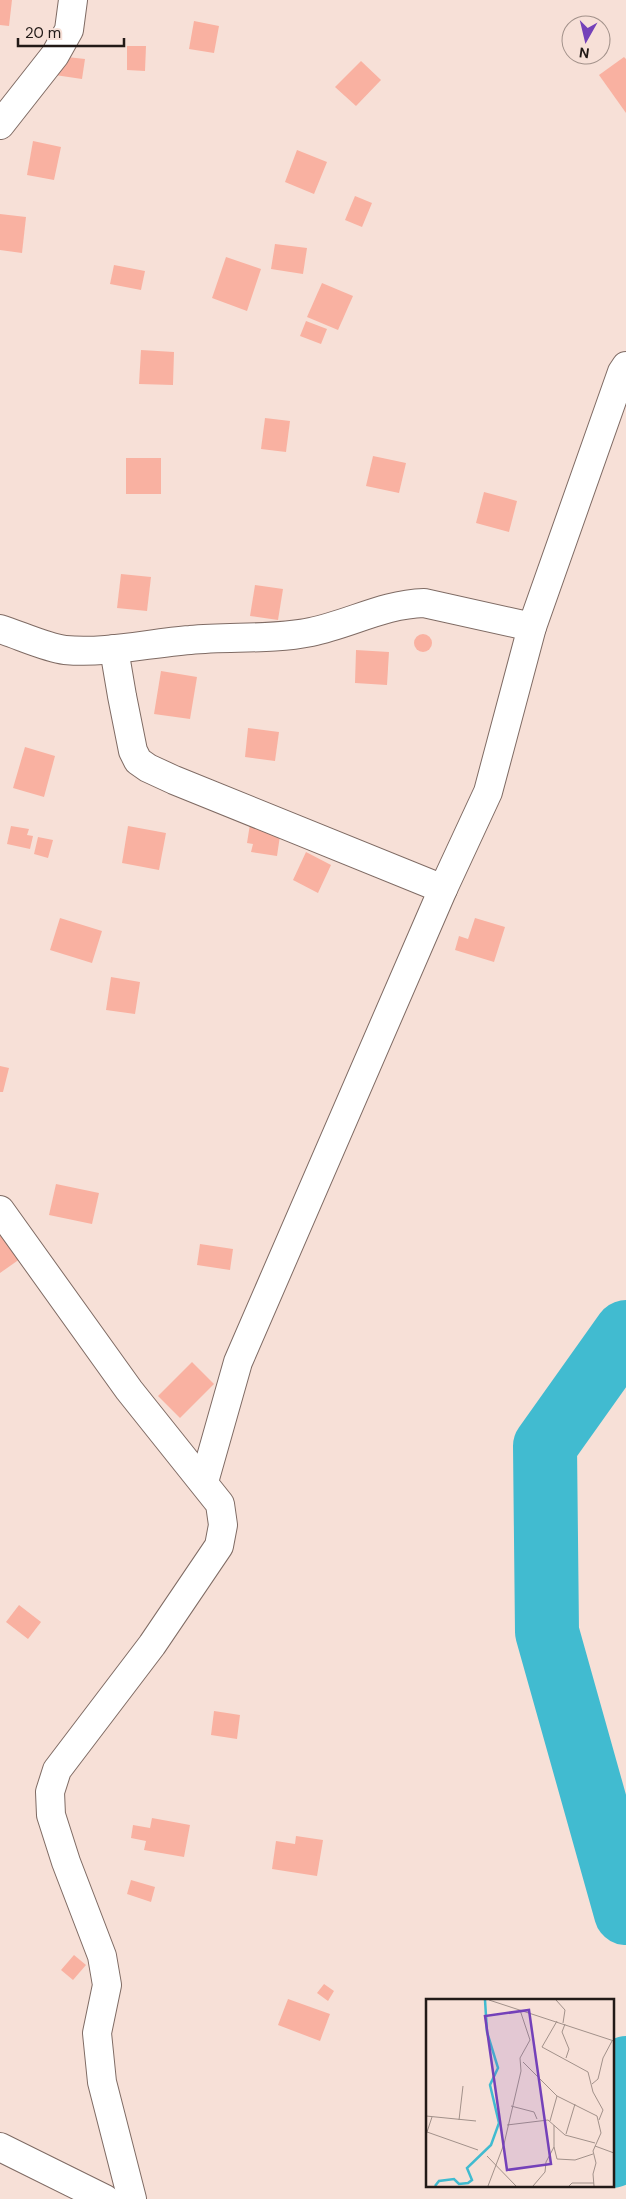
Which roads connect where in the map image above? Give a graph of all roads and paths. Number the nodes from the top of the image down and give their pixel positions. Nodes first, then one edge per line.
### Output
1 (73, 0) edge
2 (0, 126) edge
3 (626, 366) edge
4 (532, 627) junction
5 (0, 629) edge
6 (114, 649) junction
7 (443, 889) junction
8 (0, 1210) edge
9 (204, 1482) junction
10 (0, 2147) edge
11 (105, 2199) edge
12 (132, 2199) edge

1 - 2 street
3 - 4 street
4 - 6 street
4 - 7 street
5 - 6 street
6 - 7 street
7 - 9 street
8 - 9 street
9 - 12 street
10 - 11 street

